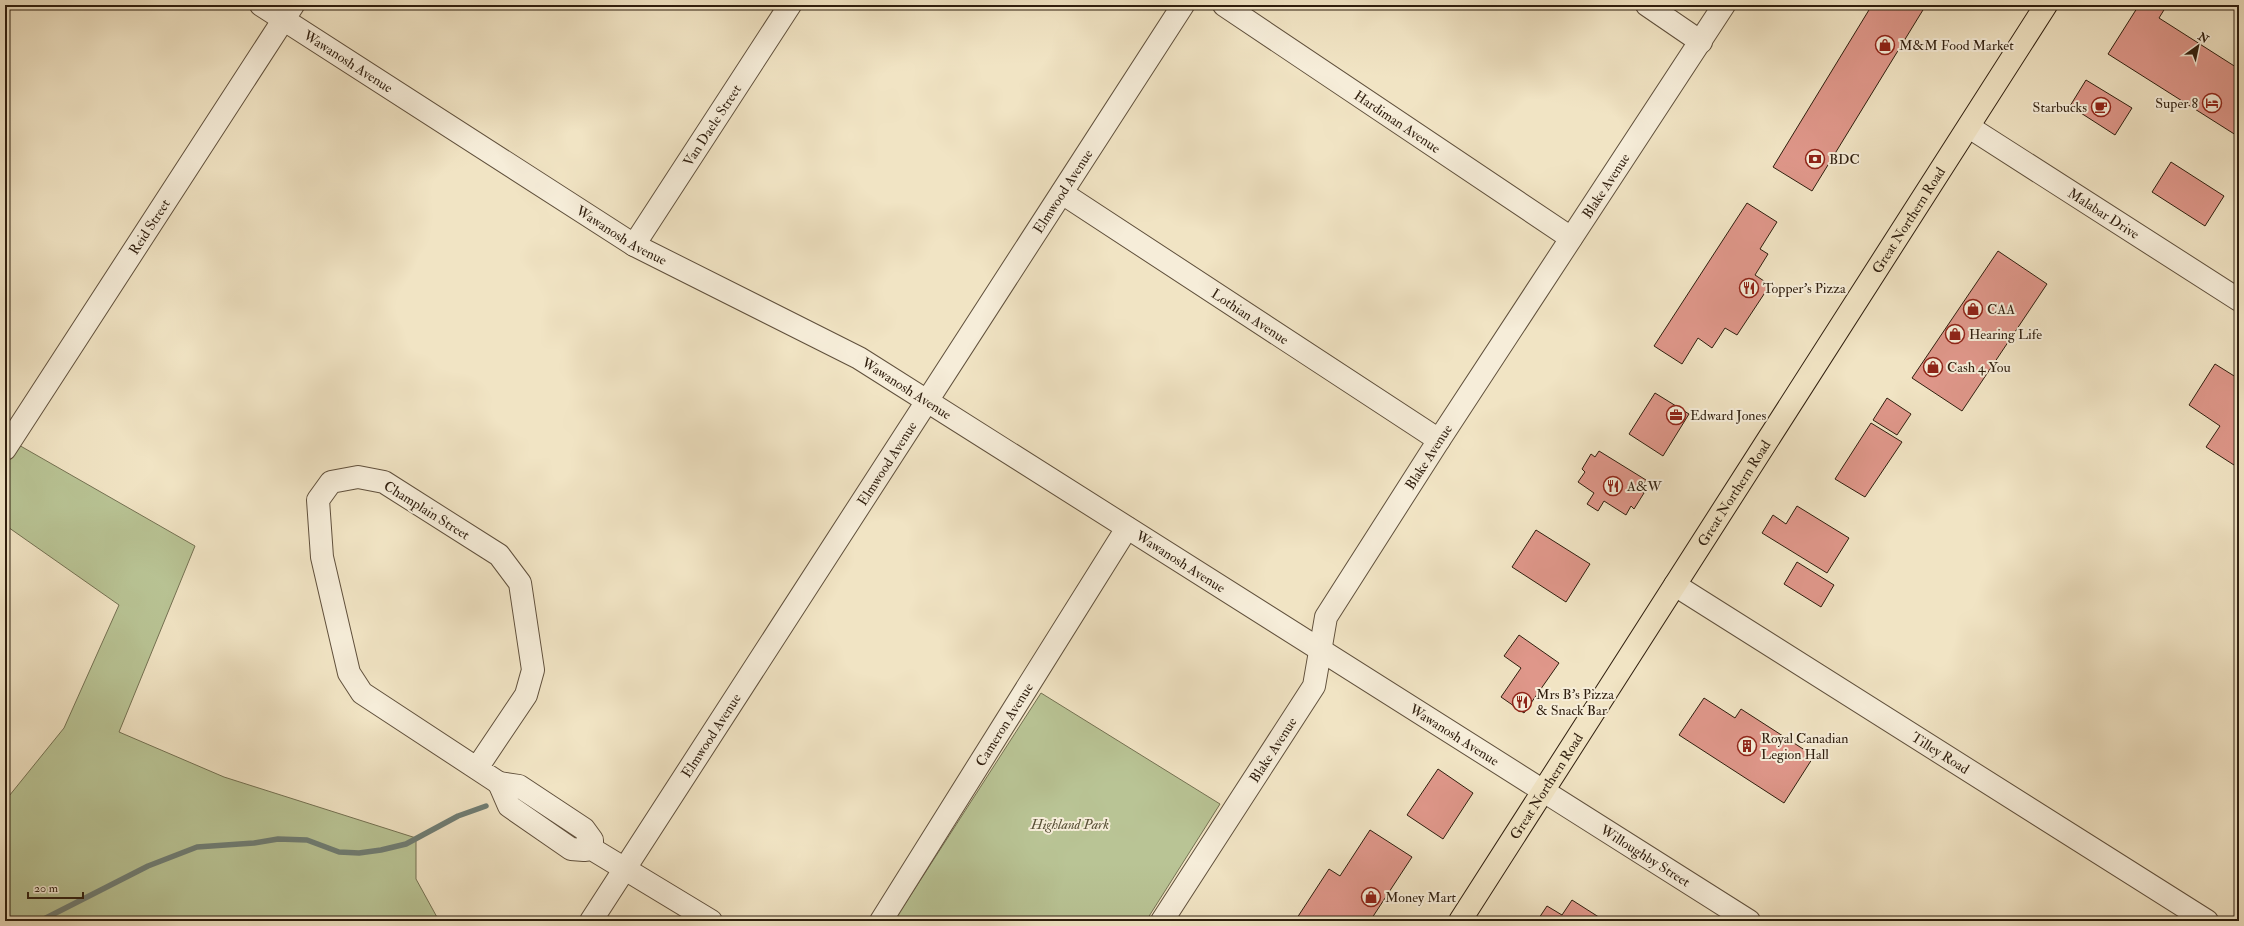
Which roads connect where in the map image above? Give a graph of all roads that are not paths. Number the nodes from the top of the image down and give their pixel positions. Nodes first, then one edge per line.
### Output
1 (261, 5) edge
2 (790, 5) edge
3 (1183, 5) edge
4 (1224, 5) edge
5 (1647, 5) edge
6 (1724, 5) edge
7 (2046, 5) edge
8 (288, 12) edge
9 (1701, 42) junction
10 (1969, 126) junction
11 (1062, 193) junction
12 (1571, 238) junction
13 (634, 245) junction
14 (2239, 300) edge
15 (927, 402) junction
16 (1439, 440) junction
17 (5, 449) edge
18 (1127, 528) junction
19 (1675, 585) junction
20 (1320, 649) junction
21 (477, 768) junction
22 (1543, 789) junction
23 (625, 868) junction
24 (591, 921) edge
25 (711, 921) edge
26 (881, 921) edge
27 (1162, 921) edge
28 (1460, 921) edge
29 (1749, 921) edge
30 (2206, 921) edge

1 - 8 street, Wawanosh Avenue
2 - 13 street, Van Daele Street
3 - 11 street, Elmwood Avenue
4 - 12 street, Hardiman Avenue
5 - 9 street
6 - 9 street, Blake Avenue
7 - 10 main road, Great Northern Road
8 - 13 street, Wawanosh Avenue
8 - 17 street, Reid Street
9 - 12 street, Blake Avenue
10 - 14 street, Malabar Drive
10 - 19 main road, Great Northern Road
11 - 15 street, Elmwood Avenue
11 - 16 street, Lothian Avenue
12 - 16 street, Blake Avenue
13 - 15 street, Wawanosh Avenue
15 - 18 street, Wawanosh Avenue
15 - 23 street, Elmwood Avenue
16 - 20 street, Blake Avenue
18 - 20 street, Wawanosh Avenue
18 - 26 street, Cameron Avenue
19 - 22 main road, Great Northern Road
19 - 30 street, Tilley Road
20 - 22 street, Wawanosh Avenue
20 - 27 street, Blake Avenue
21 - 21 street, Champlain Street
21 - 23 street, Champlain Street
22 - 28 main road, Great Northern Road
22 - 29 street, Willoughby Street
23 - 24 street, Elmwood Avenue
23 - 25 street, Champlain Street

